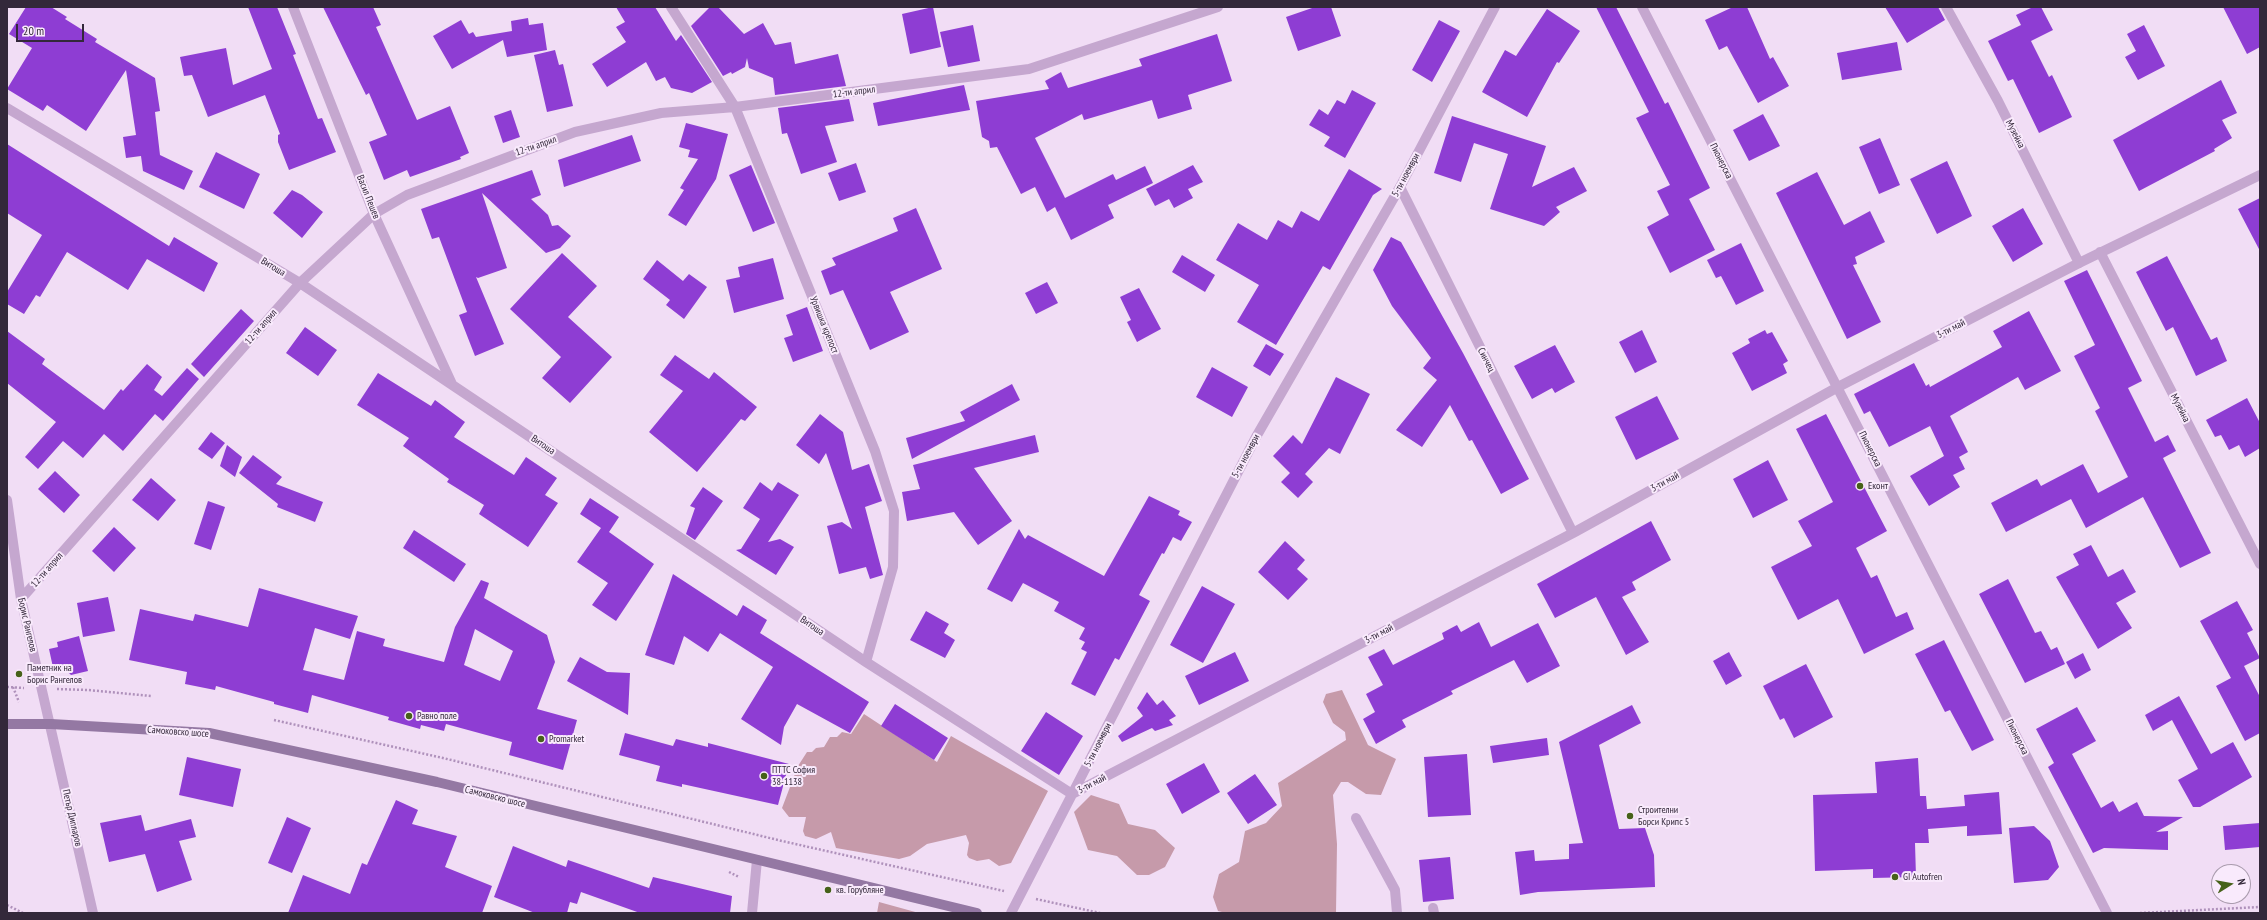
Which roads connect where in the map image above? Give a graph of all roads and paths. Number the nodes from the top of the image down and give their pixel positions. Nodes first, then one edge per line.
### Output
1 (293, 7) edge
2 (671, 7) edge
3 (1218, 7) edge
4 (1495, 7) edge
5 (1642, 7) edge
6 (1946, 7) edge
7 (7, 108) edge
8 (735, 108) junction
9 (2260, 175) edge
10 (1400, 187) junction
11 (374, 214) junction
12 (2100, 252) junction
13 (2079, 263) junction
14 (300, 283) junction
15 (452, 384) junction
16 (1838, 387) junction
17 (7, 500) edge
18 (1573, 533) junction
19 (2260, 564) edge
20 (21, 599) junction
21 (866, 662) junction
22 (13, 687) dead end
23 (42, 689) junction
24 (151, 696) dead end
25 (19, 702) dead end
26 (274, 720) dead end
27 (7, 724) edge
28 (51, 724) junction
29 (1072, 794) junction
30 (1356, 818) dead end
31 (757, 860) junction
32 (729, 872) dead end
33 (742, 879) dead end
34 (1020, 895) junction
35 (7, 905) edge
36 (2260, 907) edge
37 (23, 913) edge
38 (93, 913) edge
39 (752, 913) edge
40 (977, 913) edge
41 (1011, 913) edge
42 (1100, 913) edge
43 (1397, 913) edge
44 (2107, 913) edge
45 (2140, 913) edge

1 - 11 street, Васил Пешев
2 - 8 street, Урвишка крепост
3 - 8 street, 12-ти април
4 - 10 street, 5-ти ноември
5 - 16 street, Пионерска
6 - 13 street, Музейна
7 - 14 street, Витоша
8 - 11 street, 12-ти април
8 - 21 street, Урвишка крепост
9 - 12 street, 3-ти май
10 - 18 street, Синчец
10 - 29 street, 5-ти ноември
11 - 14 street, 12-ти април
11 - 15 street, Васил Пешев
12 - 13 street, 3-ти май
12 - 19 street, Музейна
13 - 16 street, 3-ти май
14 - 15 street, Витоша
14 - 20 street, 12-ти април
15 - 21 street, Витоша
16 - 18 street, 3-ти май
16 - 44 street, Пионерска
17 - 20 street, Борис Рангелов
18 - 29 street, 3-ти май
20 - 23 street, Борис Рангелов
21 - 29 street, Витоша
22 - 25 path
23 - 24 path
23 - 28 street, Борис Рангелов
26 - 34 path
27 - 28 main road, Самоковско шосе
28 - 31 main road, Самоковско шосе
28 - 38 street, Петър Дипларов
29 - 34 street, 5-ти ноември
30 - 43 street
31 - 39 street
31 - 40 main road, Самоковско шосе
32 - 33 path
34 - 41 street, 5-ти ноември
34 - 42 path
35 - 37 path
36 - 45 path

